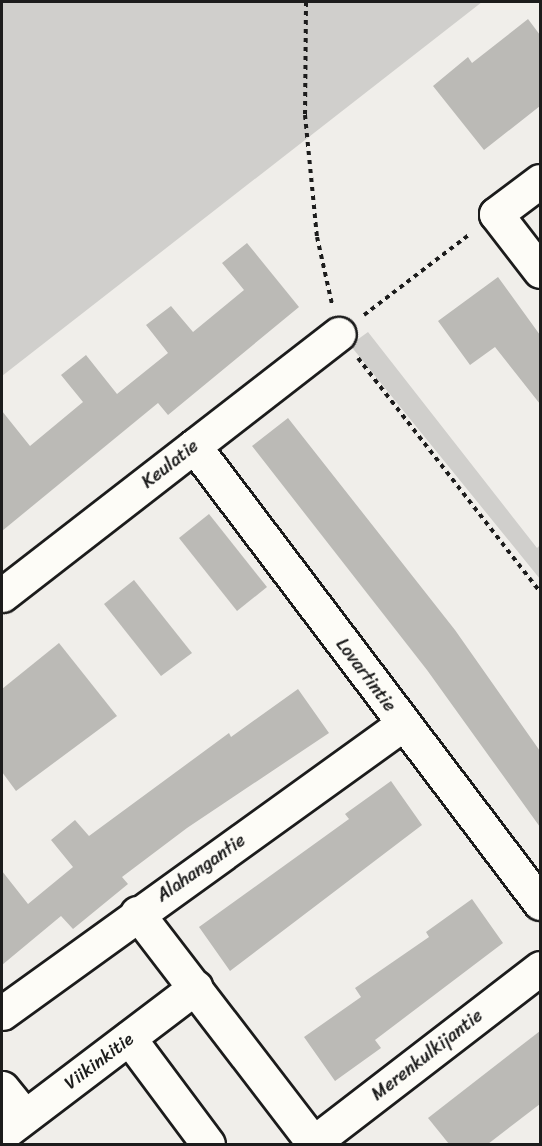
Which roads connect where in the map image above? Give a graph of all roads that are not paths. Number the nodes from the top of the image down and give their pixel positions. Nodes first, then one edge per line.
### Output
1 (540, 181) edge
2 (540, 271) edge
3 (339, 334) road end
4 (194, 446) junction
5 (2, 595) edge
6 (403, 724) junction
7 (540, 903) edge
8 (137, 913) junction
9 (540, 968) edge
10 (196, 987) junction
11 (2, 1013) edge
12 (129, 1038) junction
13 (2, 1088) edge
14 (13, 1125) edge
15 (208, 1144) edge
16 (314, 1144) edge

1 - 2 street
3 - 4 street, Keulatie
4 - 5 street, Keulatie
4 - 6 street, Lovartintie
6 - 7 street, Lovartintie
6 - 8 street, Alahangantie
8 - 10 street
8 - 11 street, Alahangantie
9 - 16 street, Merenkulkijantie
10 - 12 street, Viikinkitie
10 - 16 street
12 - 14 street, Viikinkitie
12 - 15 street
13 - 14 street

